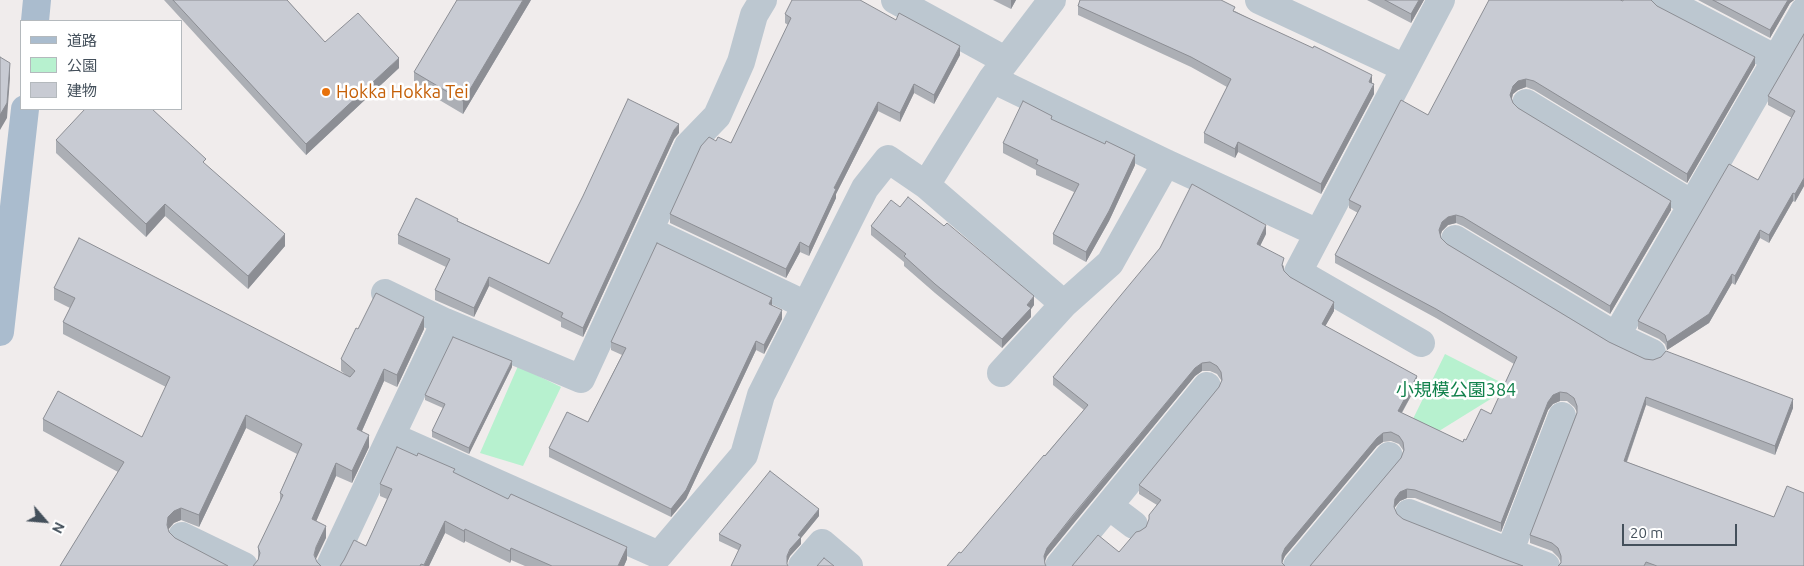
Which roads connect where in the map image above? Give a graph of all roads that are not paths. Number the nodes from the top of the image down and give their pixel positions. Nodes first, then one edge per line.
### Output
1 (37, 0) edge
2 (763, 0) edge
3 (895, 0) edge
4 (1052, 0) edge
5 (1259, 0) edge
6 (1440, 0) edge
7 (1664, 0) edge
8 (1804, 11) edge
9 (35, 20) edge
10 (1776, 59) junction
11 (1405, 68) junction
12 (998, 70) junction
13 (1526, 103) dead end
14 (25, 110) edge
15 (1166, 163) junction
16 (926, 185) junction
17 (1692, 204) junction
18 (650, 231) junction
19 (1318, 233) junction
20 (1455, 239) dead end
21 (385, 294) dead end
22 (1064, 304) junction
23 (806, 305) junction
24 (445, 322) junction
25 (0, 332) edge
26 (1616, 336) junction
27 (1421, 343) dead end
28 (1652, 353) dead end
29 (1001, 373) dead end
30 (1207, 386) dead end
31 (1562, 416) dead end
32 (391, 436) junction
33 (1389, 456) dead end
34 (1109, 506) junction
35 (1409, 514) dead end
36 (1134, 525) dead end
37 (182, 536) dead end
38 (1509, 553) junction
39 (244, 566) edge
40 (330, 566) edge
41 (802, 566) edge
42 (849, 566) edge
43 (1059, 566) edge
44 (1297, 566) edge
45 (1546, 566) edge

1 - 9 main road
2 - 18 street
3 - 12 street
4 - 12 street
5 - 11 street
6 - 11 street
7 - 10 street
8 - 10 street
10 - 17 street
11 - 19 street
12 - 15 street
12 - 16 street
13 - 17 street
14 - 25 main road
15 - 19 street
15 - 22 street
16 - 22 street
16 - 23 street
17 - 26 street
18 - 23 street
18 - 24 street
19 - 27 street
20 - 26 street
21 - 24 street
22 - 29 street
23 - 32 street
24 - 32 street
26 - 28 street
30 - 34 street
31 - 38 street
32 - 40 street
33 - 44 street
34 - 36 street
34 - 43 street
35 - 38 street
37 - 39 street
38 - 45 street
41 - 42 street

